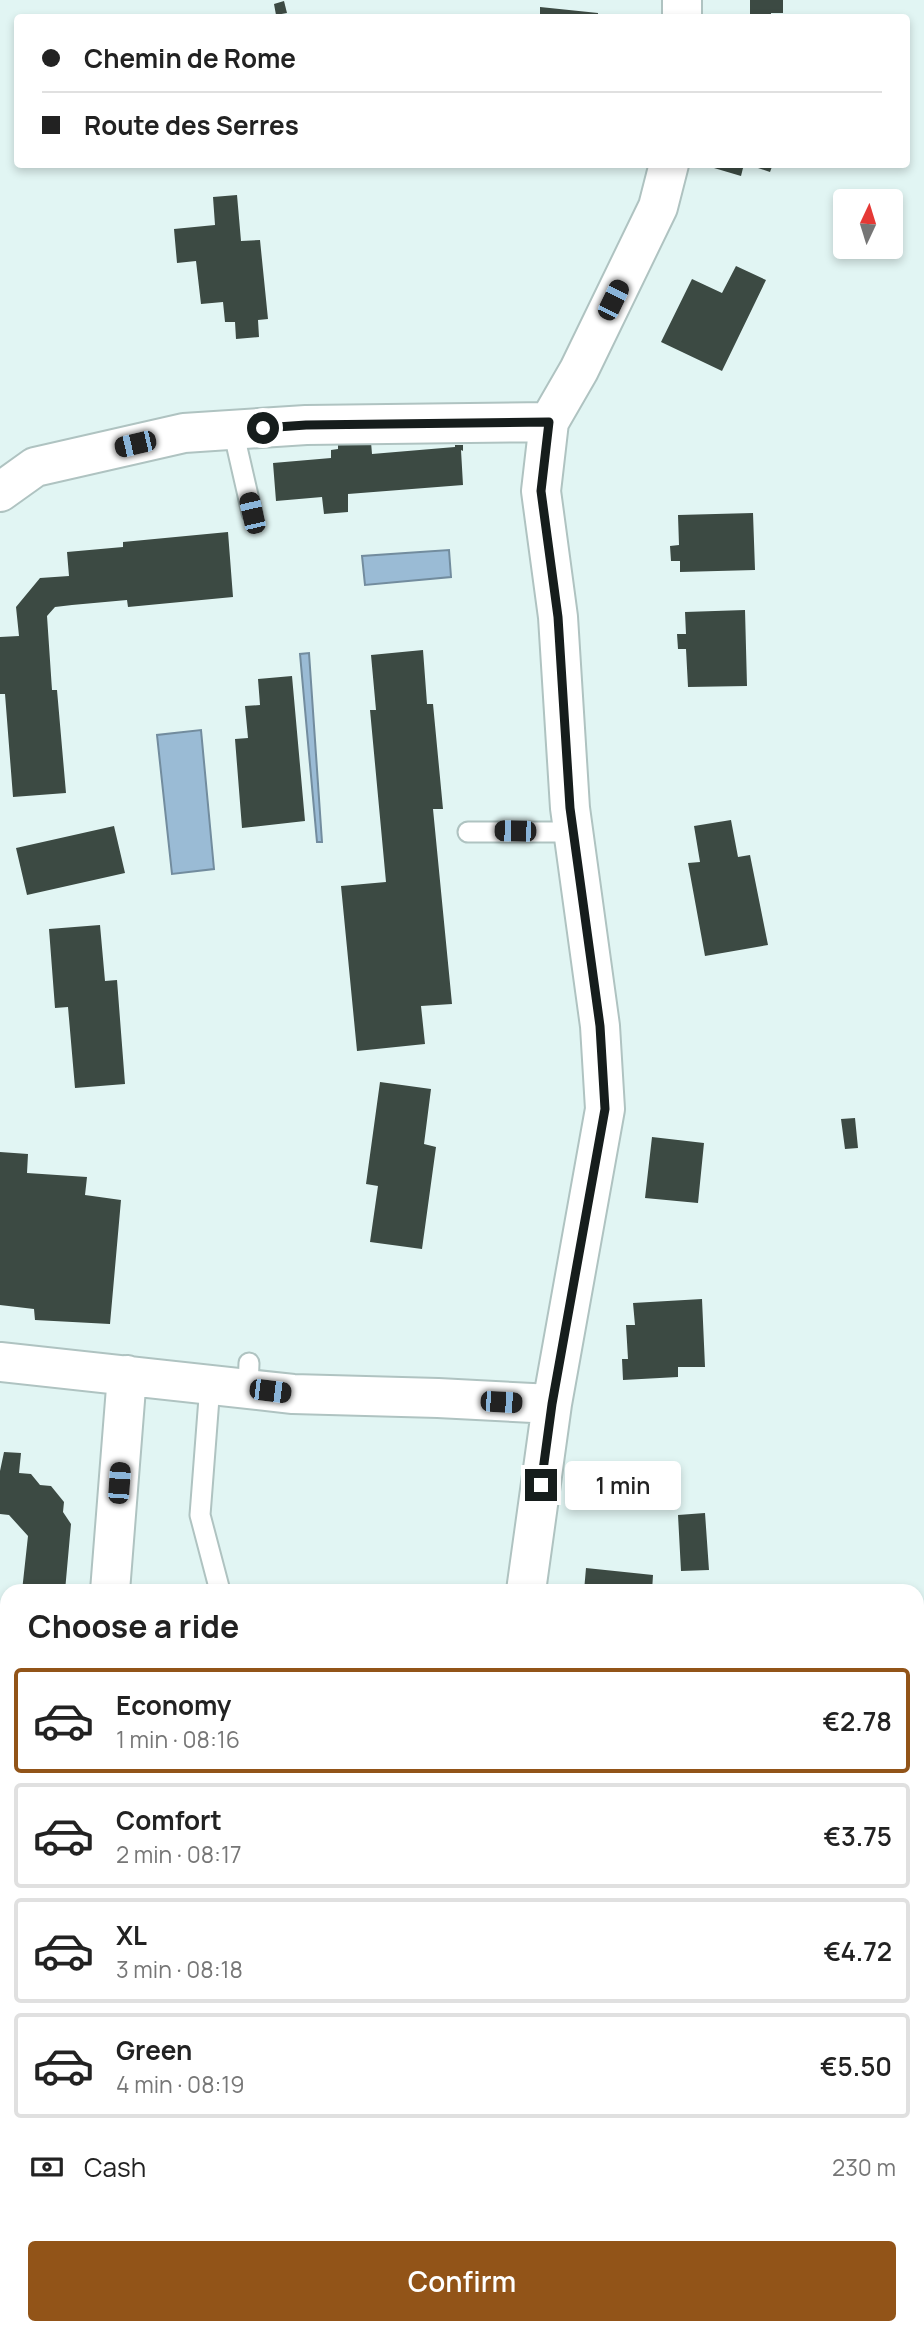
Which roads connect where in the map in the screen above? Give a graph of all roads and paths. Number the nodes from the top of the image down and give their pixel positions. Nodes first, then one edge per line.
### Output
1 (667, 168) edge
2 (549, 422) junction
3 (233, 430) junction
4 (0, 492) edge
5 (252, 513) dead end
6 (573, 831) junction
7 (468, 832) dead end
8 (0, 1362) edge
9 (127, 1375) junction
10 (210, 1385) junction
11 (552, 1404) junction
12 (111, 1584) edge
13 (218, 1584) edge
14 (527, 1584) edge

1 - 2 street
2 - 3 street
2 - 6 street
3 - 4 street
3 - 5 lane
6 - 7 lane
6 - 11 street
8 - 9 street
9 - 10 street
9 - 12 street
10 - 11 street
10 - 13 lane
11 - 14 street

